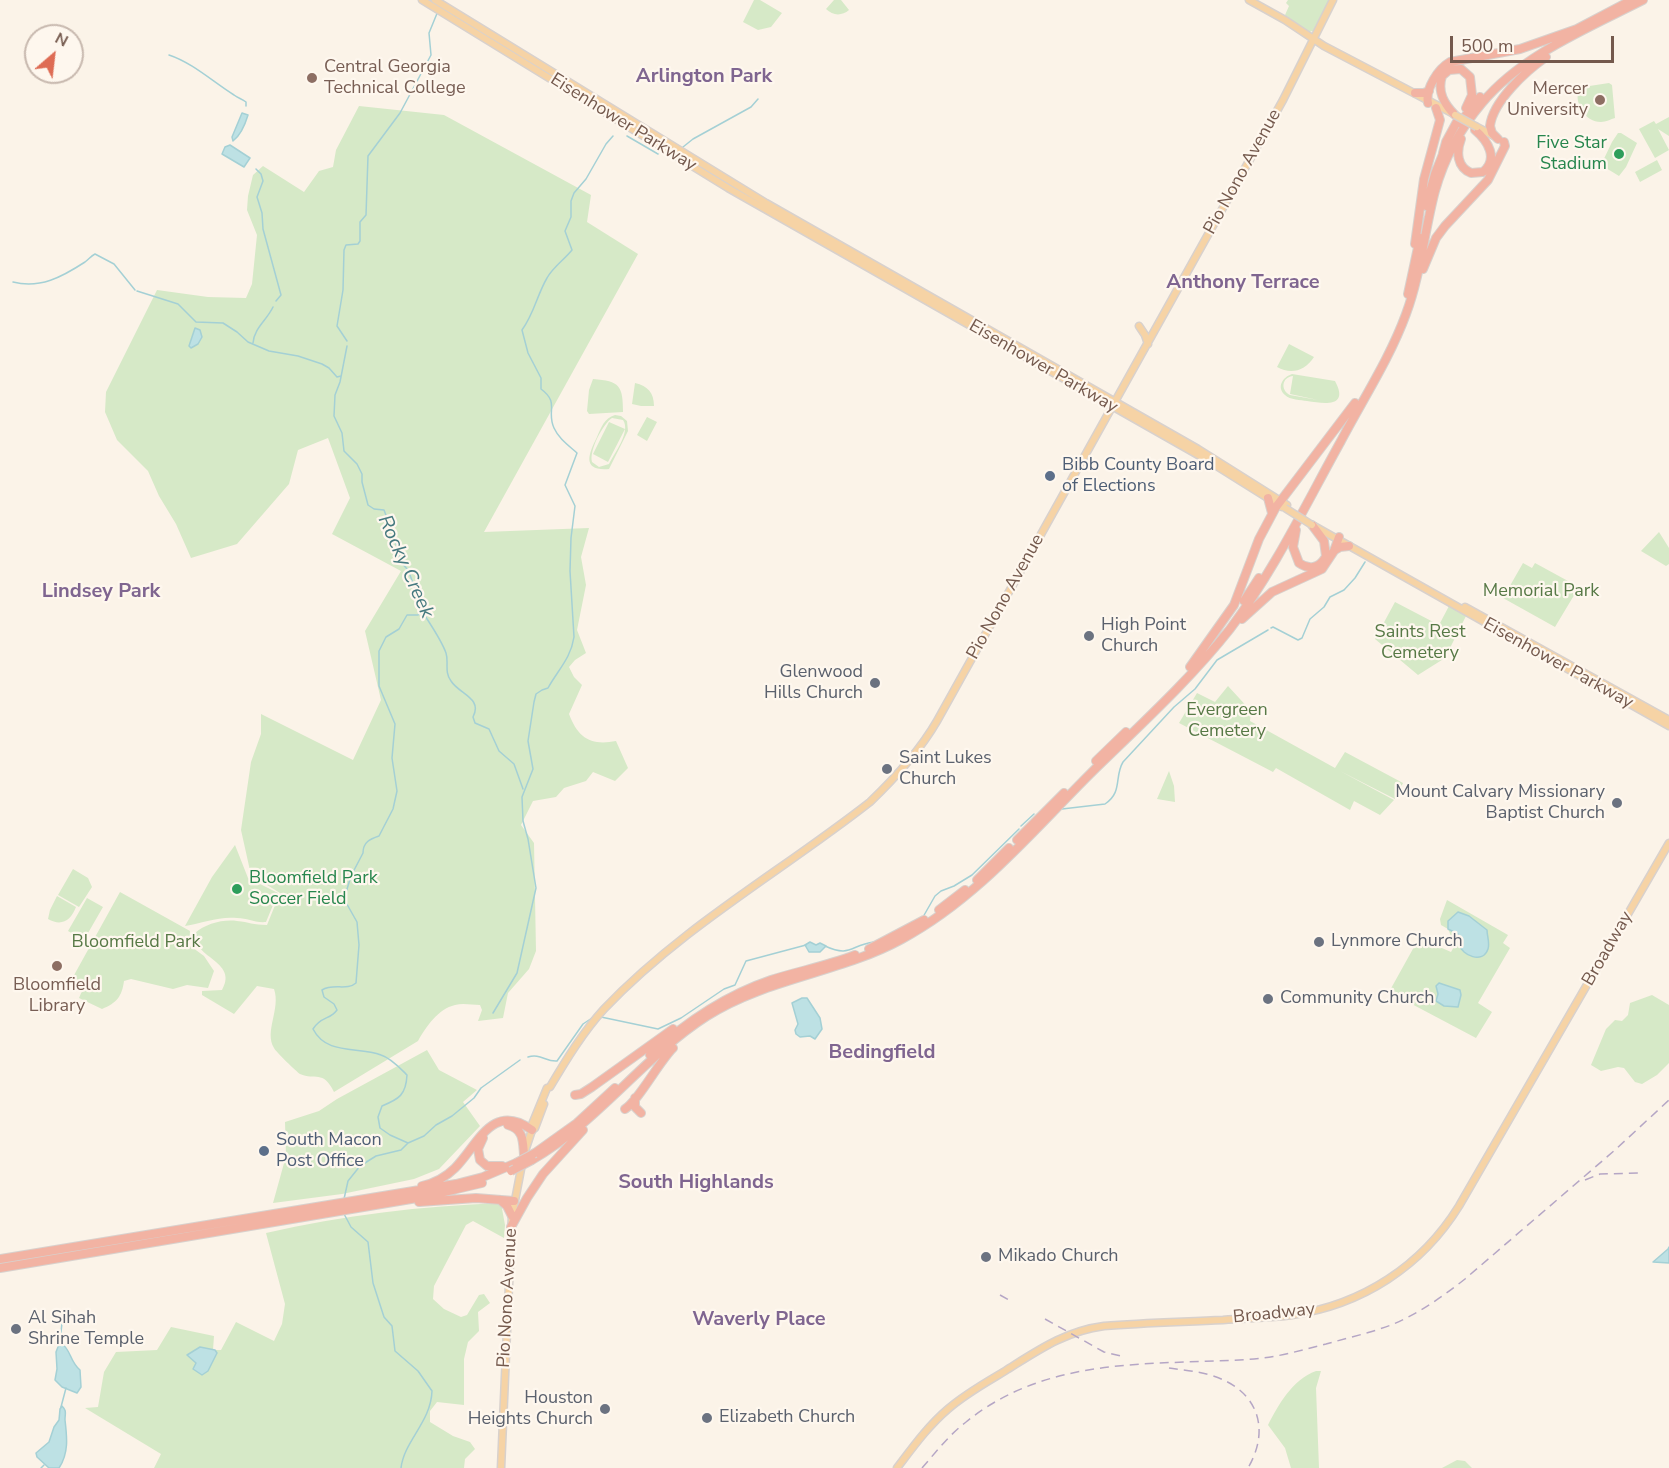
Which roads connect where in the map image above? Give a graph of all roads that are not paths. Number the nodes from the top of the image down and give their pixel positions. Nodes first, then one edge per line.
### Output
1 (435, 0) edge
2 (1249, 0) edge
3 (1333, 0) edge
4 (1632, 0) edge
5 (1643, 0) edge
6 (424, 1) edge
7 (460, 19) junction
8 (1605, 20) junction
9 (1577, 29) junction
10 (1313, 39) junction
11 (1411, 91) junction
12 (1429, 91) junction
13 (1493, 91) junction
14 (1427, 101) junction
15 (1436, 108) junction
16 (1454, 116) junction
17 (1476, 129) junction
18 (1501, 140) junction
19 (1512, 150) dead end
20 (1502, 154) junction
21 (1442, 156) junction
22 (1410, 284) junction
23 (1413, 295) junction
24 (1402, 317) junction
25 (1139, 326) dead end
26 (1396, 332) junction
27 (1148, 344) junction
28 (1355, 403) junction
29 (1114, 404) junction
30 (1319, 481) junction
31 (1286, 492) junction
32 (1270, 496) junction
33 (1283, 505) junction
34 (1272, 514) junction
35 (1312, 523) junction
36 (1338, 539) junction
37 (1349, 546) junction
38 (1330, 554) junction
39 (1218, 643) junction
40 (1190, 667) junction
41 (1669, 720) edge
42 (1669, 726) edge
43 (1036, 825) junction
44 (1022, 839) junction
45 (1669, 843) edge
46 (739, 999) junction
47 (701, 1014) junction
48 (550, 1087) junction
49 (592, 1087) junction
50 (575, 1095) dead end
51 (614, 1095) junction
52 (635, 1098) junction
53 (590, 1099) dead end
54 (625, 1108) dead end
55 (598, 1110) junction
56 (641, 1113) dead end
57 (533, 1120) junction
58 (521, 1125) junction
59 (532, 1130) junction
60 (524, 1155) junction
61 (512, 1167) junction
62 (371, 1198) junction
63 (499, 1200) junction
64 (514, 1201) junction
65 (382, 1204) junction
66 (351, 1205) junction
67 (328, 1209) junction
68 (512, 1216) junction
69 (511, 1227) junction
70 (0, 1259) edge
71 (0, 1268) edge
72 (501, 1468) edge
73 (897, 1468) edge

1 - 7 main road, Eisenhower Parkway
2 - 10 main road
3 - 10 main road, Pio Nono Avenue
4 - 9 highway
5 - 8 highway
6 - 7 main road, Eisenhower Parkway
7 - 29 main road, Eisenhower Parkway
8 - 13 highway
8 - 18 highway
9 - 12 highway
9 - 21 highway
10 - 11 main road
10 - 27 main road, Pio Nono Avenue
11 - 12 highway
11 - 14 main road
12 - 14 highway
13 - 17 highway
13 - 23 highway
14 - 15 main road
14 - 16 main road
15 - 16 main road
15 - 22 highway
16 - 17 main road, bridge
16 - 21 highway
17 - 18 main road
18 - 20 highway
19 - 20 highway
20 - 23 highway
21 - 22 highway
22 - 24 highway
23 - 24 highway
24 - 26 highway
25 - 27 main road
26 - 28 highway
26 - 30 highway
27 - 29 main road, Pio Nono Avenue
28 - 31 highway
28 - 40 highway
29 - 32 main road, Eisenhower Parkway
29 - 48 main road, Pio Nono Avenue
30 - 38 highway
30 - 39 highway
31 - 32 highway
31 - 33 highway
32 - 33 main road, Eisenhower Parkway
32 - 34 highway
33 - 34 highway
33 - 35 main road, Eisenhower Parkway, bridge
34 - 40 highway
35 - 36 main road, Eisenhower Parkway
35 - 38 highway
36 - 37 main road, Eisenhower Parkway
36 - 38 highway
36 - 41 main road, Eisenhower Parkway
37 - 38 highway
37 - 42 main road, Eisenhower Parkway
38 - 39 highway
39 - 43 highway
40 - 43 highway
43 - 44 highway
44 - 46 highway
44 - 47 highway
45 - 73 main road, Broadway
46 - 51 highway
46 - 52 highway
47 - 49 highway
47 - 51 highway
48 - 57 main road, Pio Nono Avenue
48 - 59 main road, Pio Nono Avenue
49 - 50 highway
49 - 53 highway
51 - 55 highway
52 - 54 highway
52 - 56 highway
55 - 61 highway, bridge
55 - 69 highway
57 - 58 highway
57 - 59 main road, Pio Nono Avenue
58 - 59 highway
58 - 62 highway
59 - 60 main road, Pio Nono Avenue
60 - 61 highway
60 - 64 main road, Pio Nono Avenue
61 - 62 highway
61 - 65 highway
62 - 66 highway
63 - 64 highway
63 - 65 highway
63 - 68 highway
64 - 68 main road, Pio Nono Avenue
65 - 66 highway
66 - 67 highway
67 - 70 highway
67 - 71 highway
68 - 69 main road, Pio Nono Avenue
69 - 72 main road, Pio Nono Avenue

